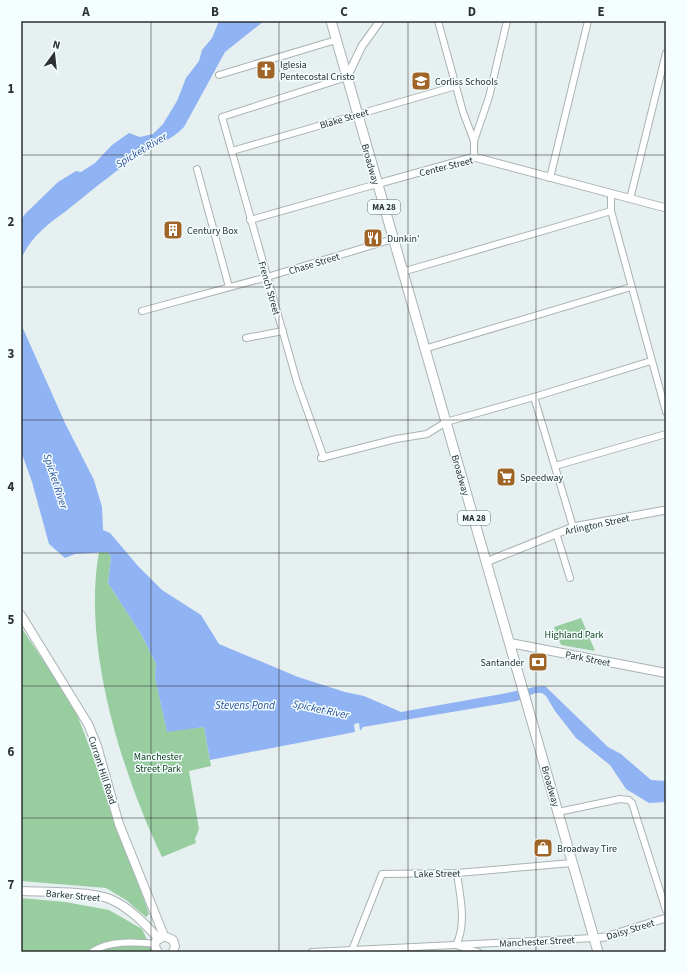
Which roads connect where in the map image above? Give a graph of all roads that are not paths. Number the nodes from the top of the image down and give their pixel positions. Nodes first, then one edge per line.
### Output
1 (330, 21) edge
2 (380, 21) edge
3 (438, 21) edge
4 (507, 21) edge
5 (588, 21) edge
6 (336, 40) junction
7 (666, 53) edge
8 (219, 75) dead end
9 (347, 77) junction
10 (456, 86) junction
11 (357, 114) junction
12 (474, 141) junction
13 (232, 151) junction
14 (474, 157) junction
15 (197, 169) dead end
16 (550, 178) junction
17 (377, 184) junction
18 (612, 194) junction
19 (630, 199) junction
20 (666, 208) edge
21 (611, 211) junction
22 (250, 220) junction
23 (393, 239) junction
24 (402, 272) junction
25 (267, 277) junction
26 (229, 287) junction
27 (632, 287) junction
28 (142, 311) dead end
29 (283, 331) junction
30 (246, 338) dead end
31 (424, 349) junction
32 (651, 361) junction
33 (666, 389) edge
34 (534, 397) junction
35 (664, 398) junction
36 (666, 412) edge
37 (446, 422) junction
38 (666, 434) edge
39 (555, 466) junction
40 (666, 510) edge
41 (573, 528) junction
42 (556, 533) junction
43 (486, 562) junction
44 (570, 578) dead end
45 (21, 615) edge
46 (510, 643) junction
47 (666, 673) edge
48 (558, 812) junction
49 (572, 863) junction
50 (457, 873) junction
51 (21, 891) edge
52 (666, 910) edge
53 (666, 918) edge
54 (594, 938) junction
55 (159, 939) junction
56 (456, 945) junction
57 (352, 950) junction
58 (398, 950) edge
59 (175, 951) edge
60 (92, 952) edge
61 (158, 952) edge
62 (312, 952) edge
63 (462, 952) edge
64 (478, 952) edge
65 (598, 952) edge

1 - 6 main road, Broadway / MA 28
2 - 9 street
3 - 10 street
4 - 12 street
5 - 16 street
6 - 8 street
6 - 9 main road, Broadway / MA 28
7 - 19 street
9 - 11 main road, Broadway / MA 28
9 - 13 street, French Street
10 - 11 street, Blake Street
10 - 12 street
11 - 13 street, Blake Street
11 - 17 main road, Broadway / MA 28
12 - 14 street
13 - 22 street, French Street
14 - 16 street, Center Street
14 - 17 street, Center Street
15 - 26 street
16 - 18 street, Center Street
17 - 22 street, Center Street
17 - 23 main road, Broadway / MA 28
18 - 19 street, Center Street
18 - 21 street
19 - 20 street, Center Street
21 - 24 street
21 - 27 street
22 - 25 street, French Street
23 - 24 main road, Broadway / MA 28
23 - 25 street, Chase Street
24 - 31 main road, Broadway / MA 28
25 - 26 street, Chase Street
25 - 29 street, French Street
26 - 28 street, Chase Street
27 - 31 street
27 - 32 street
29 - 30 street
29 - 37 street, French Street
31 - 37 main road, Broadway / MA 28
32 - 34 street
32 - 35 street
33 - 35 street
34 - 37 street
34 - 39 street
35 - 36 street
37 - 43 main road, Broadway / MA 28
38 - 39 street
39 - 41 street
40 - 41 street, Arlington Street
41 - 42 street, Arlington Street
42 - 43 street, Arlington Street
42 - 44 street
43 - 46 main road, Broadway / MA 28
45 - 55 main road, Currant Hill Road
46 - 47 main road, Park Street
46 - 48 main road, Broadway / MA 28
48 - 49 main road, Broadway / MA 28
48 - 52 street
49 - 50 street, Lake Street
49 - 54 main road, Broadway / MA 28
50 - 56 street
50 - 57 street, Lake Street
51 - 55 main road, Barker Street
53 - 54 street, Daisy Street
54 - 56 street, Manchester Street
54 - 65 main road, Broadway / MA 28
55 - 59 main road
55 - 60 street
55 - 61 main road
56 - 58 street, Manchester Street
56 - 63 street
56 - 64 street
57 - 58 street, Manchester Street
57 - 62 street, Manchester Street

